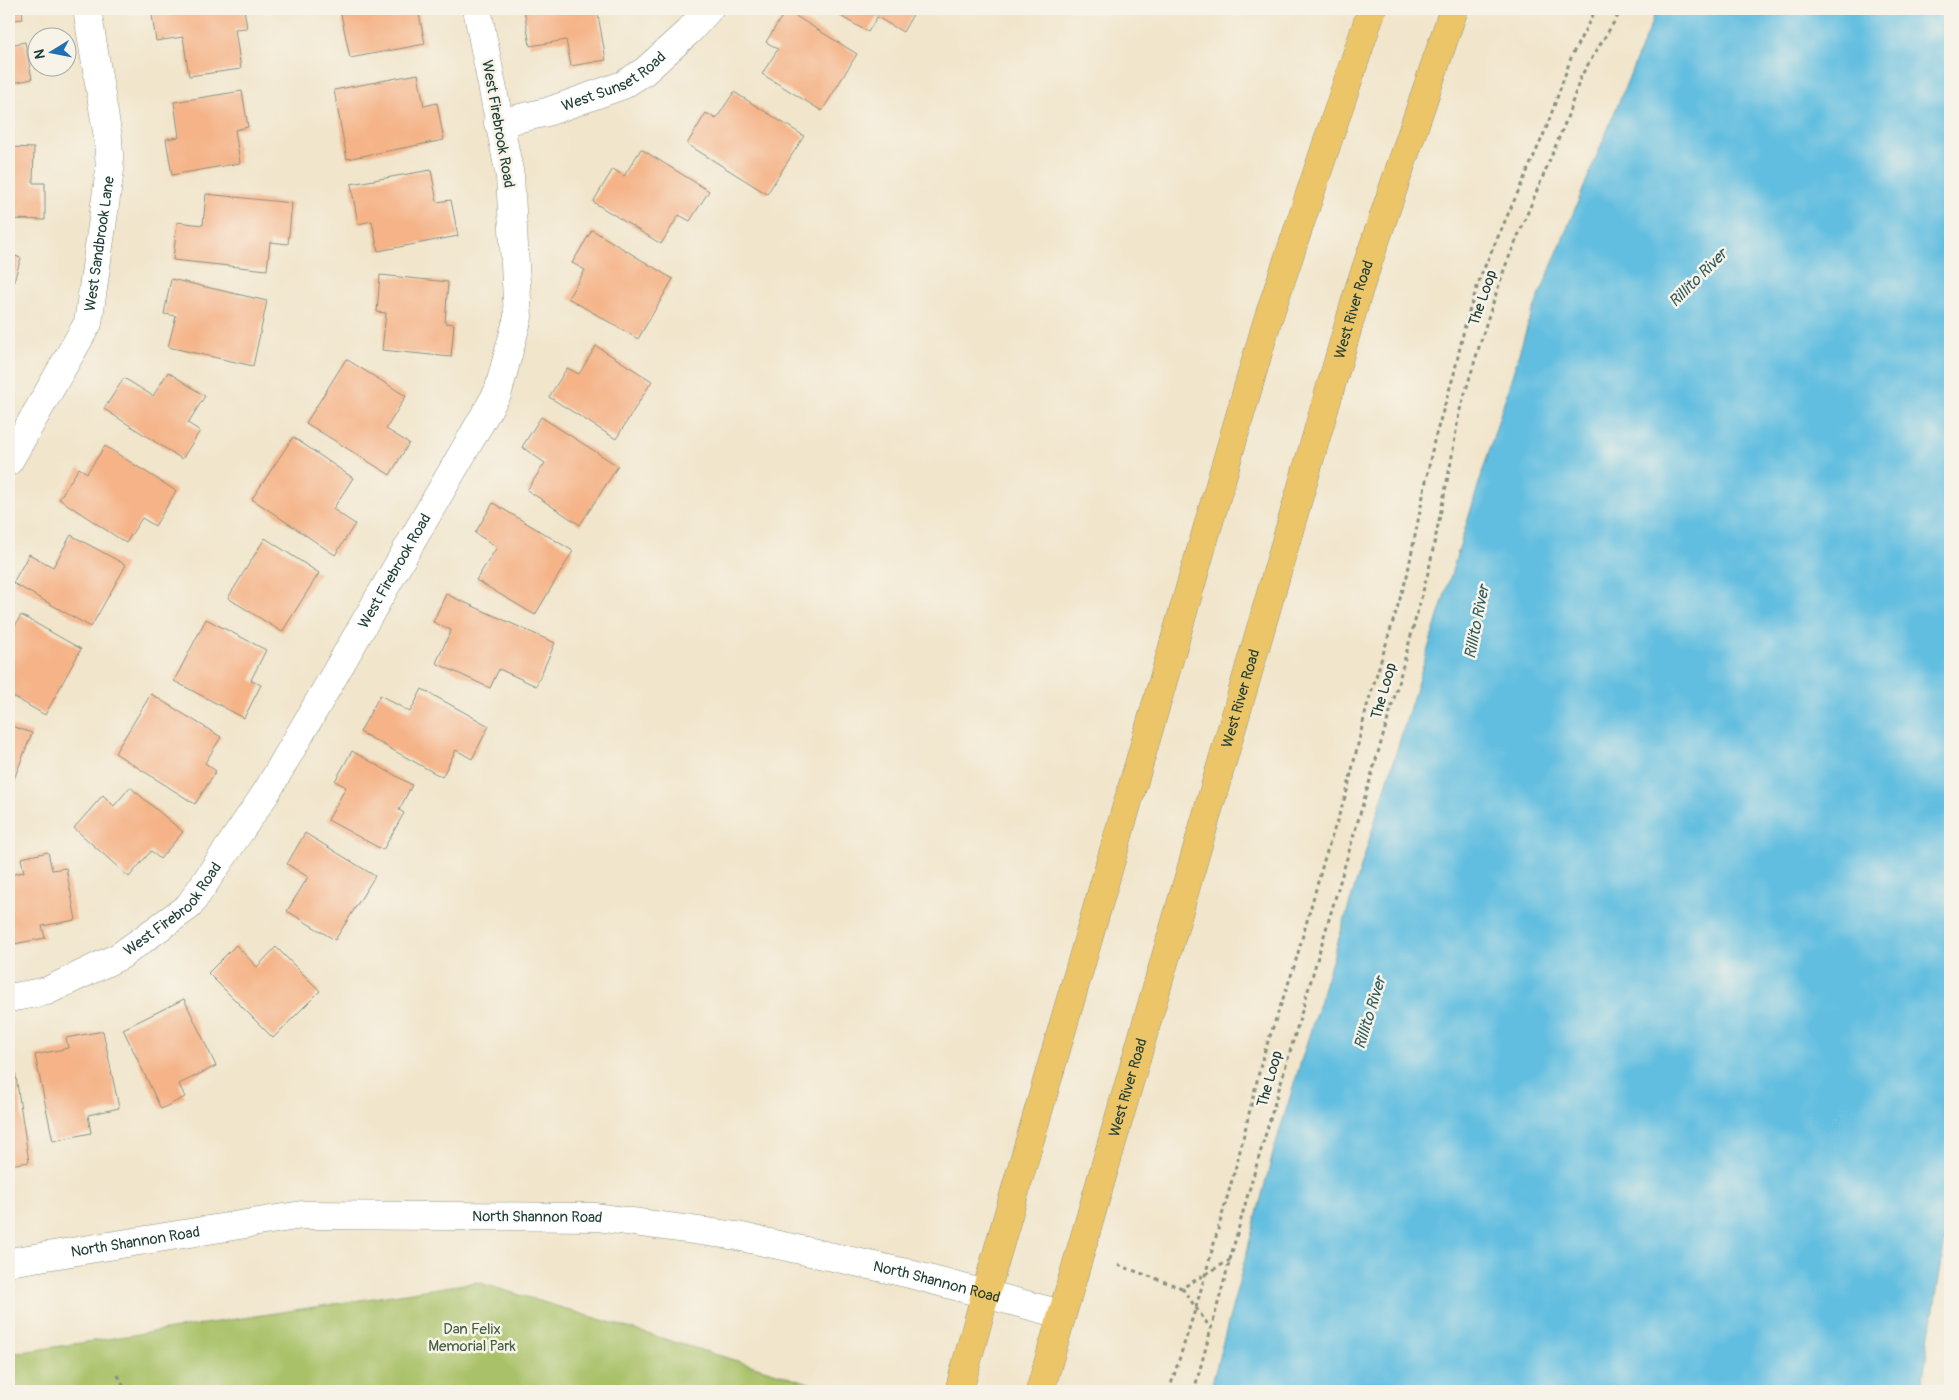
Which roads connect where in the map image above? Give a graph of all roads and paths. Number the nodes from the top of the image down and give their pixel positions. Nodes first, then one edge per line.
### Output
1 (87, 9) edge
2 (477, 9) edge
3 (709, 9) edge
4 (1372, 9) edge
5 (1454, 9) edge
6 (1596, 9) edge
7 (1622, 9) edge
8 (498, 123) junction
9 (9, 461) edge
10 (9, 998) edge
11 (1230, 1260) junction
12 (9, 1262) edge
13 (1118, 1265) dead end
14 (1204, 1276) junction
15 (1182, 1288) junction
16 (985, 1295) junction
17 (1196, 1307) junction
18 (1061, 1314) junction
19 (1212, 1329) junction
20 (118, 1375) dead end
21 (126, 1391) edge
22 (959, 1391) edge
23 (1040, 1391) edge
24 (1169, 1391) edge
25 (1194, 1391) edge

1 - 9 street, West Sandbrook Lane
2 - 8 street, West Firebrook Road
3 - 8 street, West Sunset Road
4 - 16 main road
5 - 18 main road, West River Road
6 - 14 path
7 - 11 path, The Loop
8 - 10 street, West Firebrook Road
11 - 14 path
11 - 19 path, The Loop
12 - 16 street, North Shannon Road
13 - 15 path
14 - 15 path
14 - 17 path
15 - 17 path
16 - 18 street, North Shannon Road
16 - 22 main road
17 - 19 path
17 - 24 path
18 - 23 main road, West River Road
19 - 25 path, The Loop
20 - 21 path

